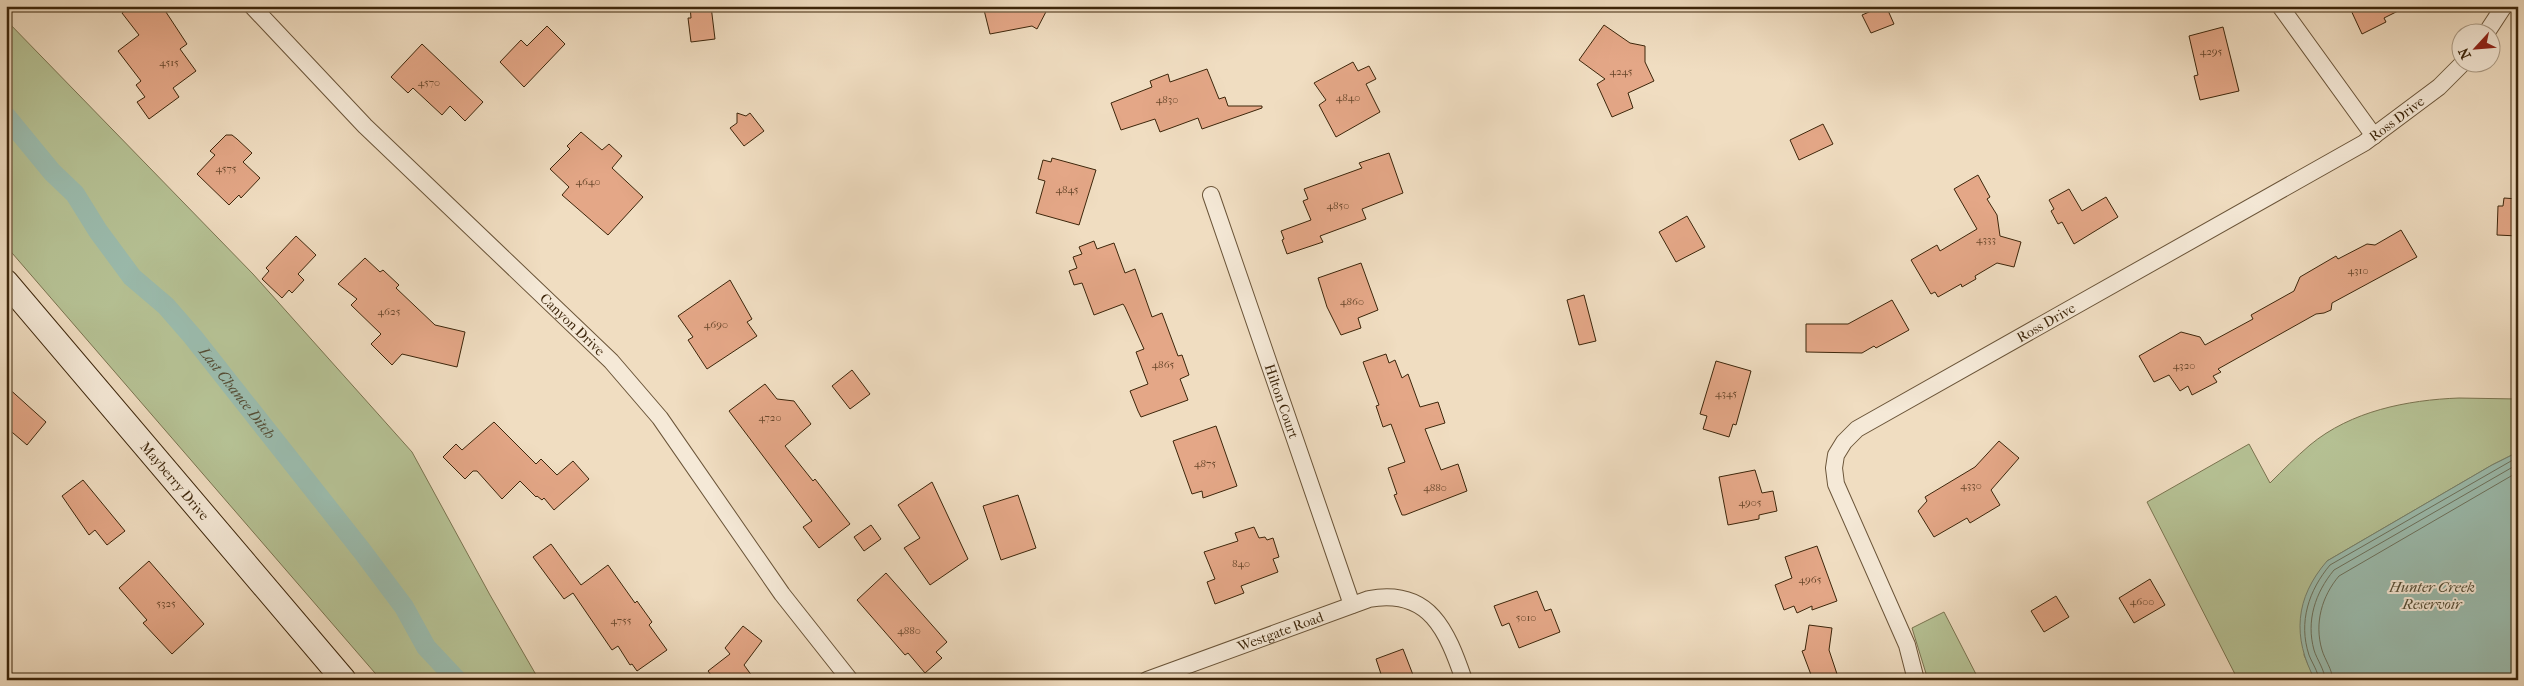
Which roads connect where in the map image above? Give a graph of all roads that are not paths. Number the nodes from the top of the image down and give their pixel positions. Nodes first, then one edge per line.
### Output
1 (252, 6) edge
2 (2280, 6) edge
3 (2504, 6) edge
4 (2494, 22) edge
5 (2454, 72) edge
6 (2374, 136) junction
7 (1211, 195) dead end
8 (6, 282) edge
9 (1352, 605) junction
10 (344, 680) edge
11 (850, 680) edge
12 (1147, 680) edge
13 (1464, 680) edge
14 (1916, 680) edge

1 - 11 street, Canyon Drive
2 - 6 street
3 - 4 street
5 - 6 street, Ross Drive
6 - 14 street, Ross Drive
7 - 9 street, Hilton Court
8 - 10 main road, Mayberry Drive
9 - 12 street, Westgate Road
9 - 13 street, Westgate Road

